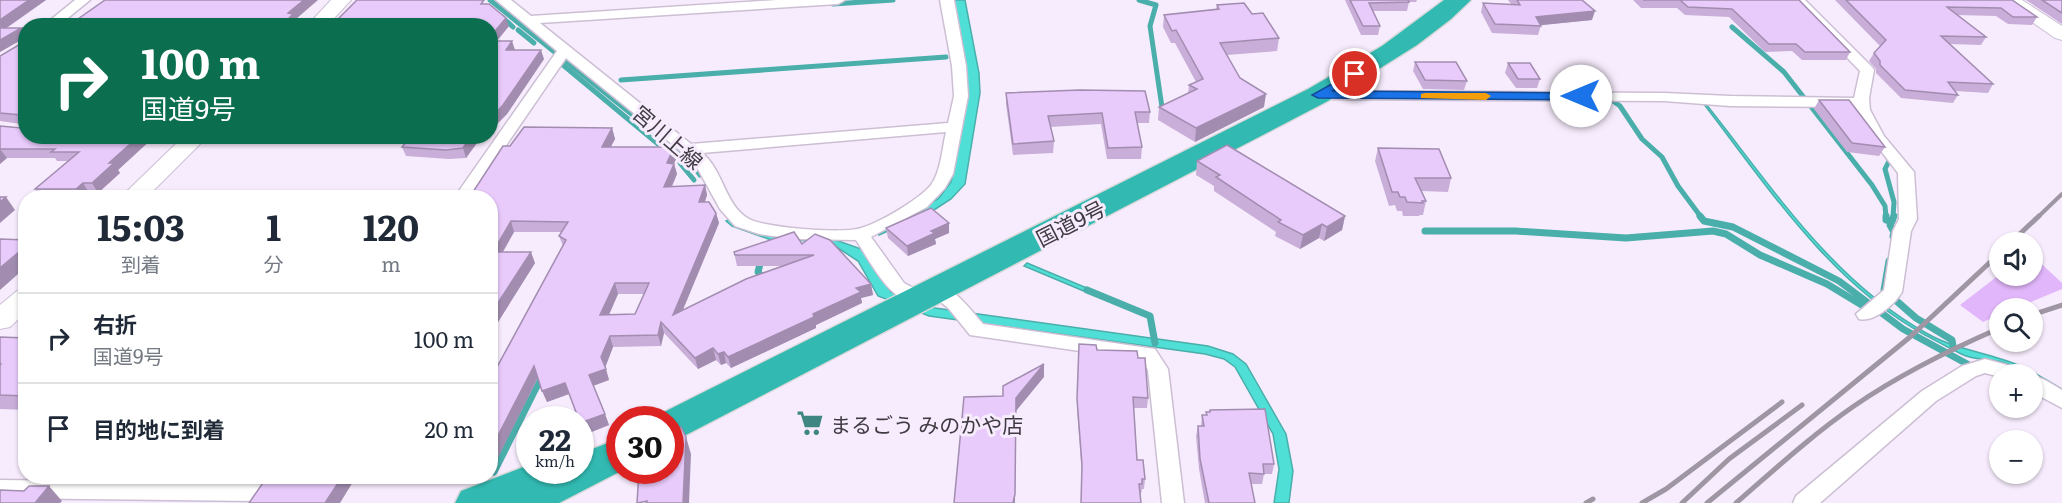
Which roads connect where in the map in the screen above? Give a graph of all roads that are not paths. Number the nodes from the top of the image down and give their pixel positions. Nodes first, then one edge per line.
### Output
1 (83, 0) edge
2 (342, 0) edge
3 (503, 0) edge
4 (838, 0) edge
5 (947, 0) edge
6 (1459, 0) edge
7 (1798, 0) edge
8 (2009, 0) edge
9 (59, 18) edge
10 (324, 18) edge
11 (527, 20) junction
12 (2062, 34) edge
13 (565, 50) junction
14 (1318, 95) junction
15 (1861, 103) junction
16 (955, 127) junction
17 (189, 144) edge
18 (688, 149) junction
19 (140, 190) edge
20 (468, 190) edge
21 (861, 234) junction
22 (926, 294) junction
23 (18, 304) edge
24 (1866, 314) dead end
25 (0, 320) edge
26 (1989, 367) edge
27 (2043, 389) edge
28 (2062, 400) edge
29 (684, 419) edge
30 (606, 462) edge
31 (262, 484) edge
32 (0, 489) edge
33 (561, 490) edge
34 (476, 503) edge
35 (521, 503) edge
36 (1173, 503) edge
37 (1804, 503) edge

1 - 9 street
2 - 10 main road
3 - 11 street, 宮川上線
4 - 11 street
5 - 16 street
6 - 14 highway, 国道9号
7 - 15 street
8 - 12 main road
11 - 13 street, 宮川上線
13 - 18 street, 宮川上線
13 - 20 street
14 - 15 street
14 - 22 highway, 国道9号
15 - 24 street
16 - 18 street
16 - 21 street
17 - 19 main road
18 - 21 street, 宮川上線
21 - 22 street
22 - 29 highway, 国道9号
22 - 36 street
23 - 25 main road
26 - 37 street
27 - 28 street
30 - 33 highway
31 - 32 street
33 - 34 highway
33 - 35 highway

